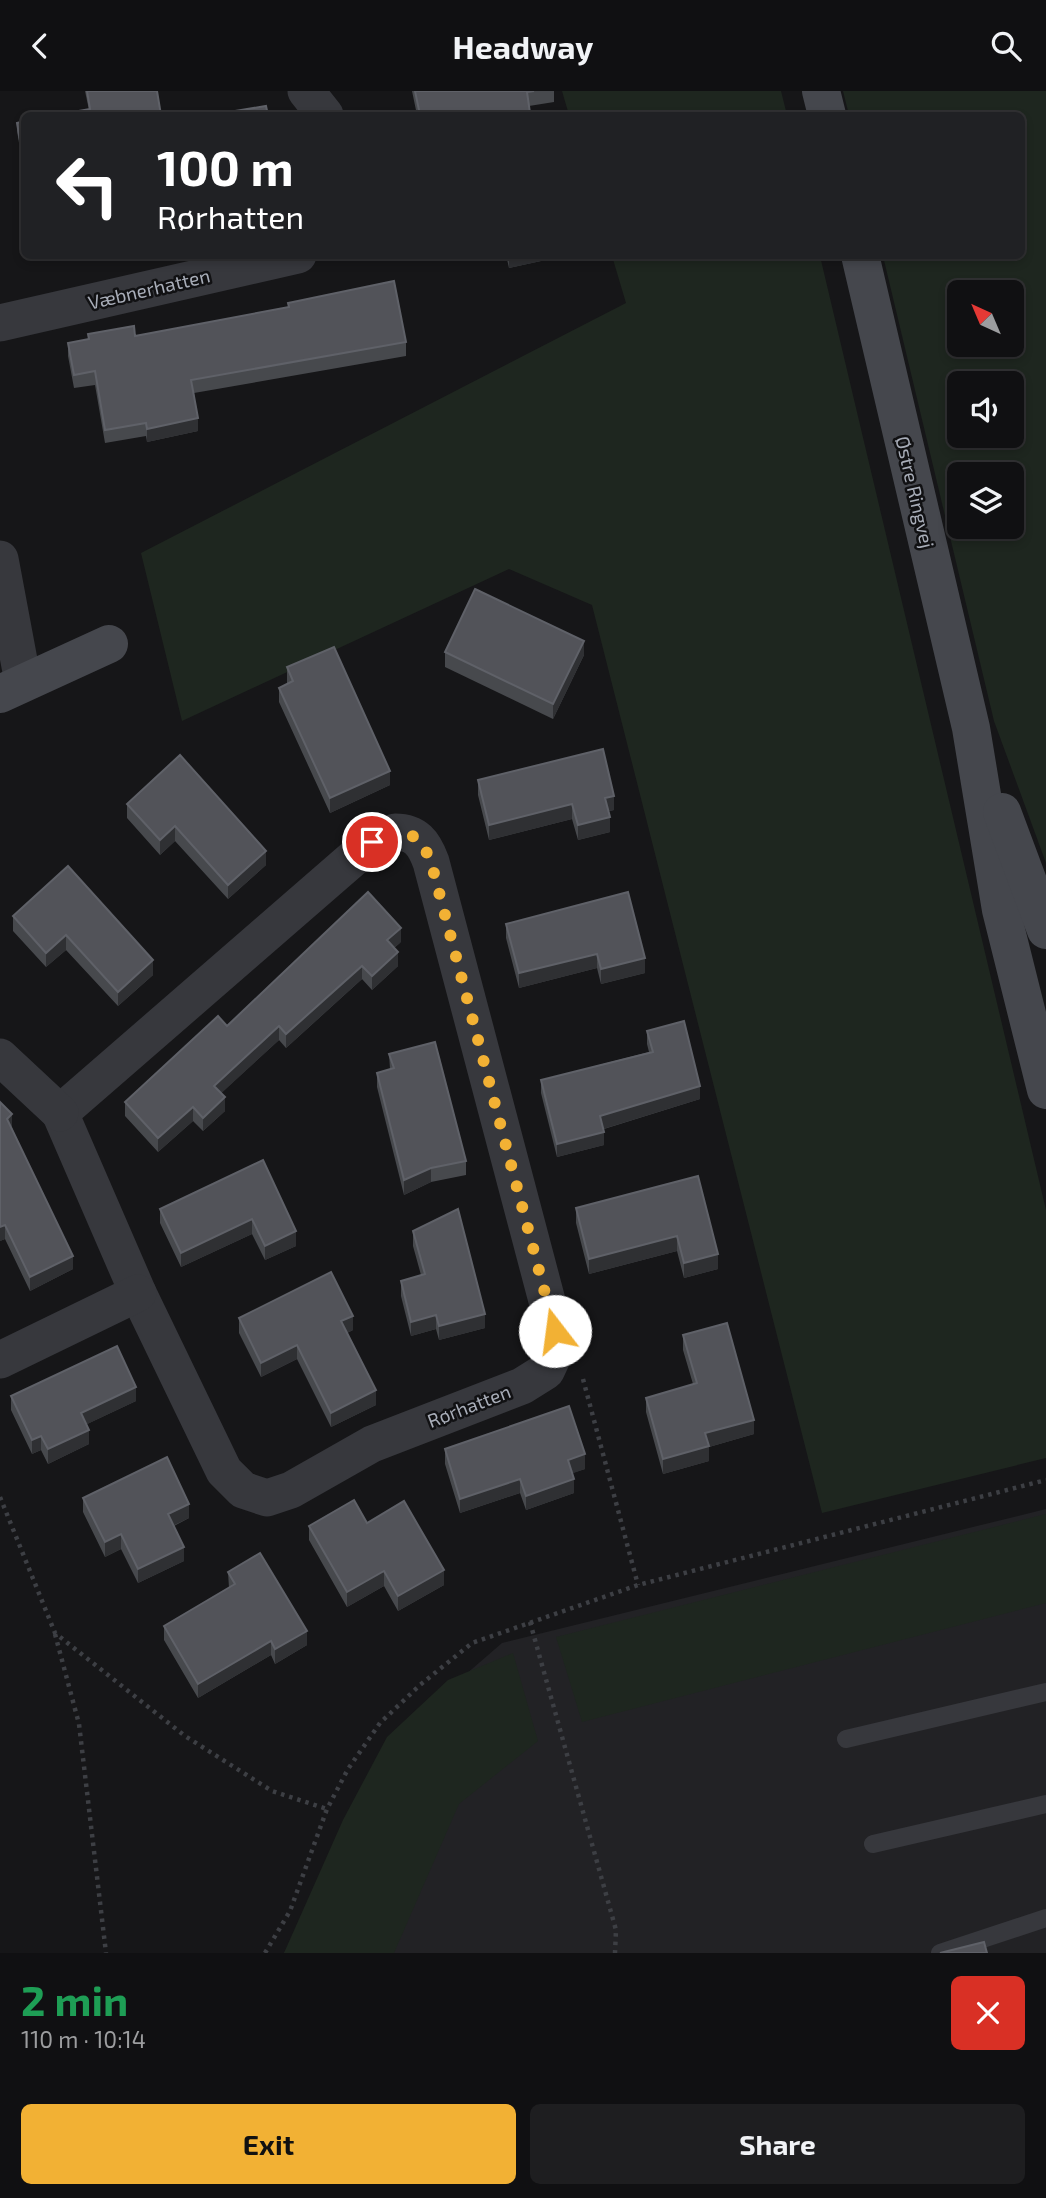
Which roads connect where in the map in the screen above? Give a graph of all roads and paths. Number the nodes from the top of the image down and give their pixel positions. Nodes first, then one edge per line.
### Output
1 (306, 91) edge
2 (821, 91) edge
3 (323, 112) edge
4 (826, 112) edge
5 (280, 259) edge
6 (861, 259) edge
7 (0, 323) edge
8 (0, 559) edge
9 (109, 644) dead end
10 (12, 688) edge
11 (971, 728) junction
12 (1046, 930) edge
13 (0, 1057) edge
14 (1046, 1090) edge
15 (60, 1113) junction
16 (138, 1293) junction
17 (555, 1352) junction
18 (0, 1360) edge
19 (1046, 1480) edge
20 (0, 1497) edge
21 (638, 1585) junction
22 (530, 1622) junction
23 (55, 1633) junction
24 (1046, 1692) edge
25 (846, 1739) dead end
26 (1046, 1804) edge
27 (327, 1809) junction
28 (873, 1844) dead end
29 (1046, 1918) edge
30 (106, 1953) edge
31 (265, 1953) edge
32 (615, 1953) edge
33 (940, 1953) edge

1 - 3 street
2 - 4 main road
5 - 7 street, Væbnerhatten
6 - 11 main road, Østre Ringvej
8 - 10 street
9 - 10 main road
11 - 12 main road, Østre Ringvej
11 - 14 main road, Østre Ringvej
13 - 15 street, Rørhatten
15 - 16 street, Rørhatten
15 - 17 street
16 - 17 street, Rørhatten
16 - 18 street
17 - 21 path
19 - 21 path
20 - 23 path
21 - 22 path
22 - 27 path
22 - 32 path
23 - 27 path
23 - 30 path
24 - 25 lane
26 - 28 lane
27 - 31 path
29 - 33 lane

